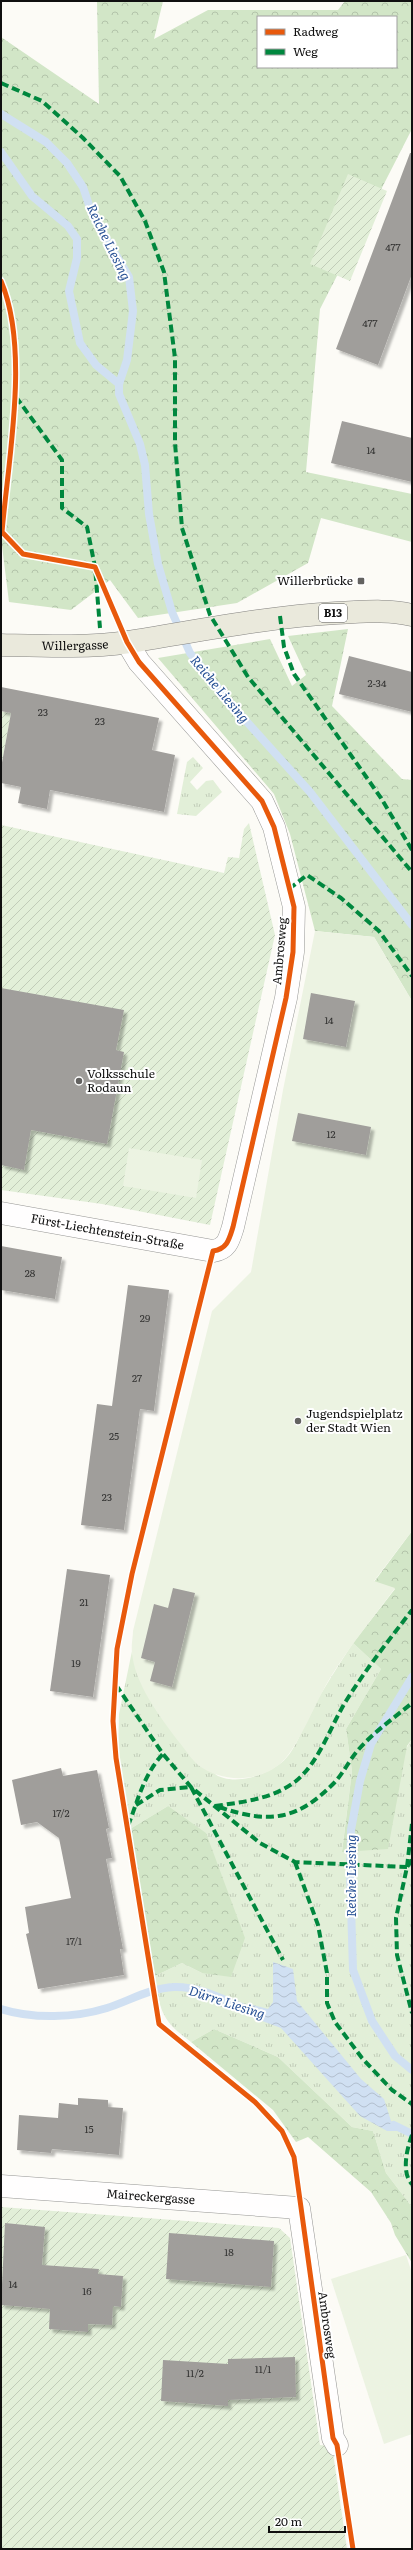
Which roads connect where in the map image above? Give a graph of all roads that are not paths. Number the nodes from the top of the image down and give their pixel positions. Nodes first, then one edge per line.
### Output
1 (412, 615) edge
2 (138, 640) junction
3 (1, 645) edge
4 (1, 1213) edge
5 (213, 1251) joint
6 (1, 2186) edge
7 (299, 2208) joint
8 (337, 2445) dead end

1 - 2 main road, B13
2 - 3 main road, Willergasse / B13
2 - 5 street, Ambrosweg
4 - 5 street, Fürst-Liechtenstein-Straße
6 - 7 street, Maireckergasse
7 - 8 street, Ambrosweg

